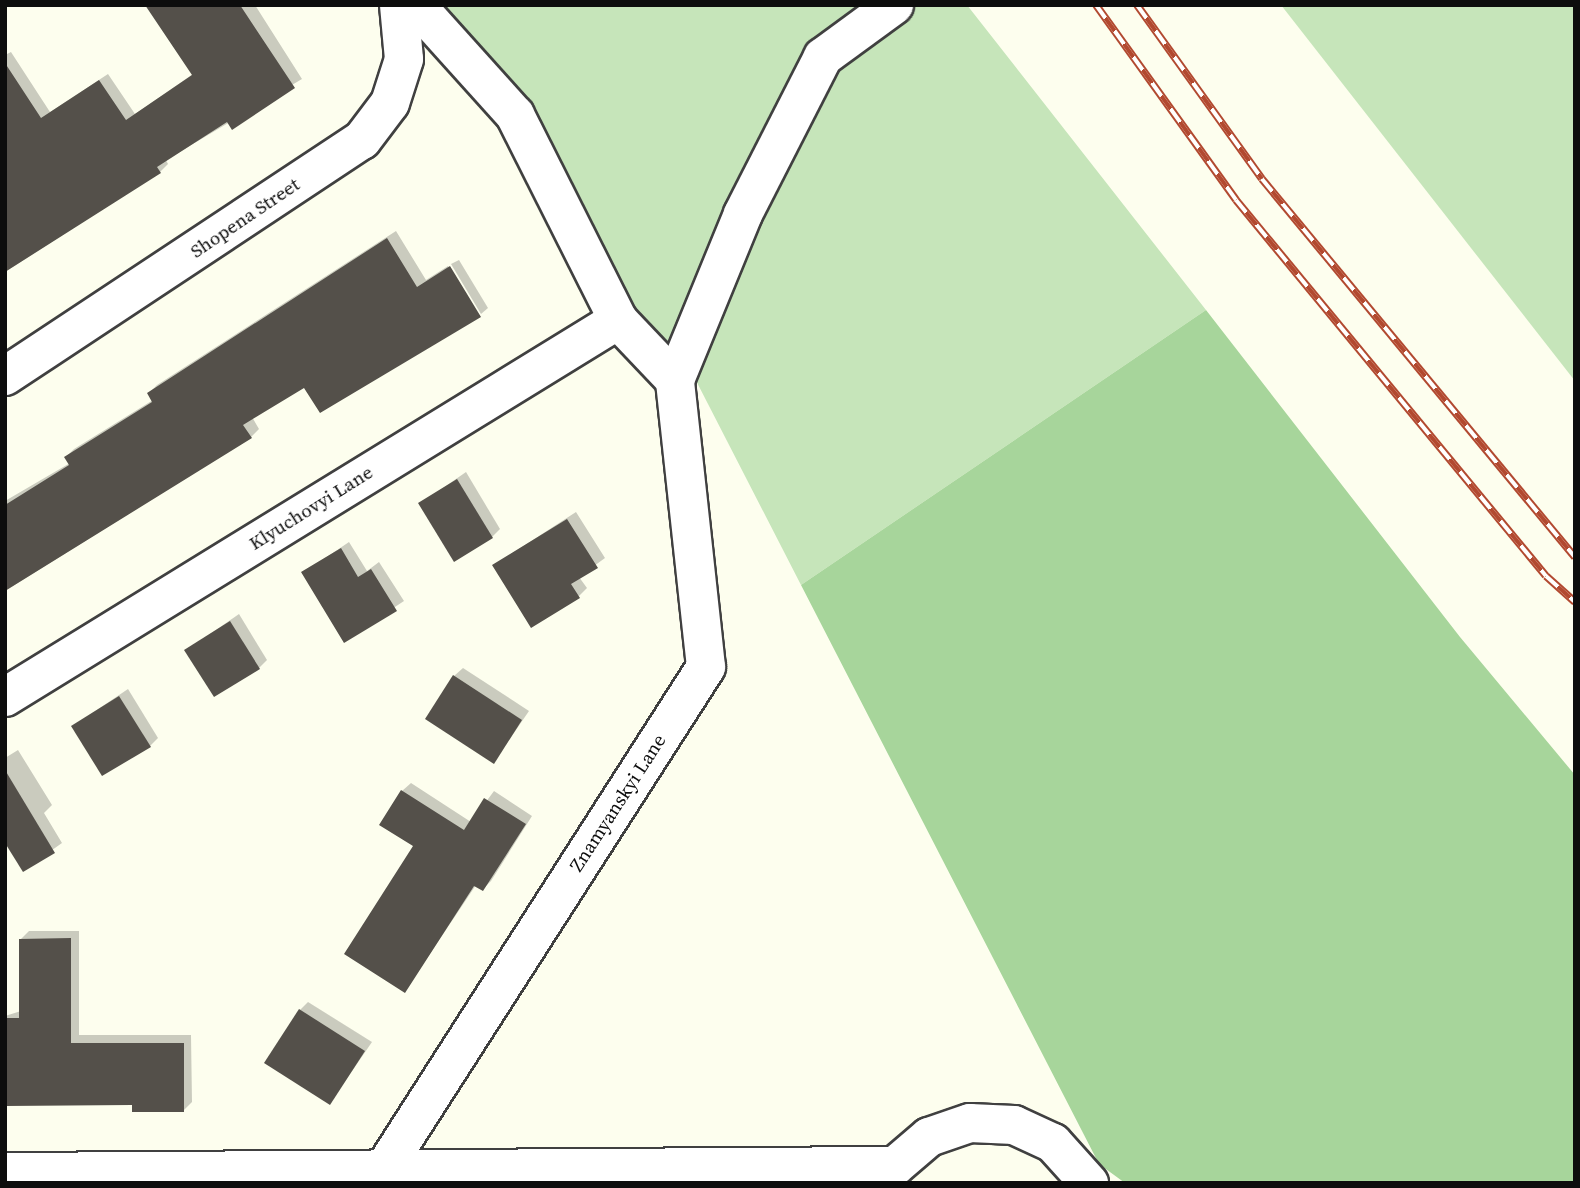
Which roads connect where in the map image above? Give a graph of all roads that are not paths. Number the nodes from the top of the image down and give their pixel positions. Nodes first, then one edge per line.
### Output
1 (399, 5) edge
2 (416, 5) edge
3 (894, 5) edge
4 (618, 320) junction
5 (5, 376) edge
6 (675, 380) junction
7 (5, 697) edge
8 (5, 1172) edge
9 (379, 1176) edge
10 (1086, 1178) edge

1 - 5 street, Shopena Street
2 - 4 street
3 - 6 street
4 - 6 street
4 - 7 street, Klyuchovyi Lane
6 - 9 street, Znamyanskyi Lane
8 - 9 street
9 - 10 street

